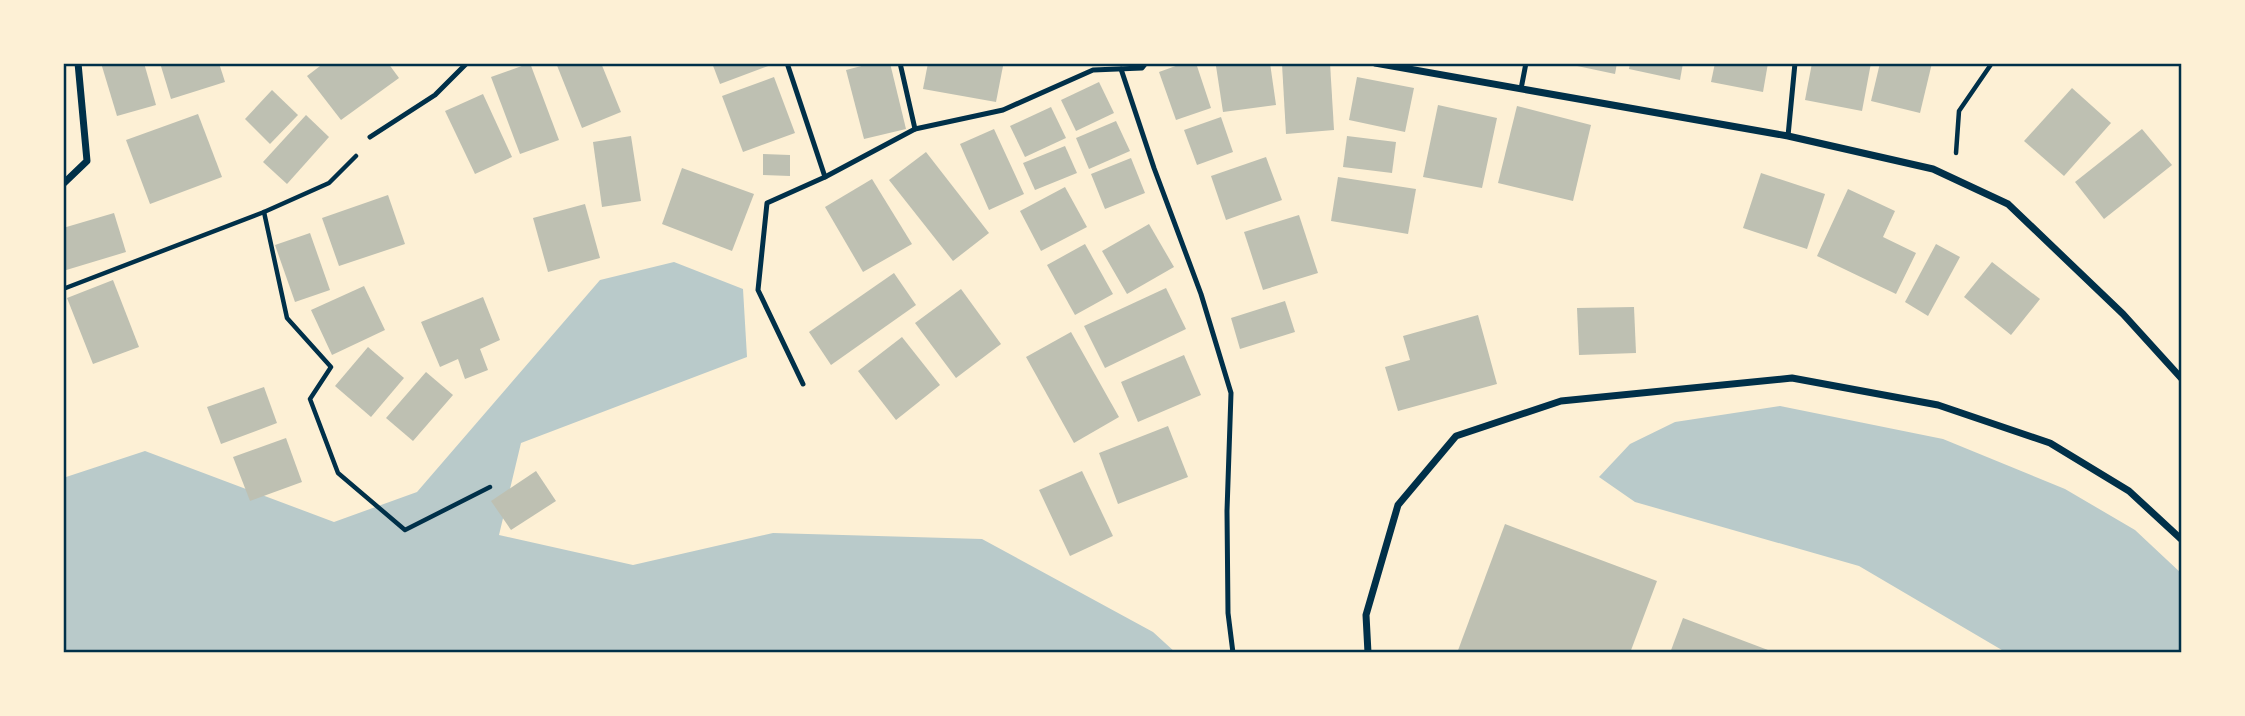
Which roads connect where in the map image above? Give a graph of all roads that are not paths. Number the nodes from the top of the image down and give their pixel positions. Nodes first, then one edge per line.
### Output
1 (78, 63) edge
2 (467, 63) edge
3 (788, 63) edge
4 (900, 63) edge
5 (1146, 63) edge
6 (1375, 63) edge
7 (1526, 63) edge
8 (1795, 63) edge
9 (1121, 69) junction
10 (1521, 89) junction
11 (915, 129) junction
12 (1788, 136) junction
13 (370, 137) road end
14 (825, 177) junction
15 (63, 184) edge
16 (2182, 379) edge
17 (803, 384) dead end
18 (2182, 540) edge
19 (1233, 653) edge
20 (1368, 653) edge

1 - 15 street
2 - 13 lane
3 - 14 lane
4 - 11 lane
5 - 9 lane
6 - 10 street
7 - 10 lane
8 - 12 lane
9 - 11 lane
9 - 19 lane
10 - 12 street
11 - 14 lane
12 - 16 street
14 - 17 lane
18 - 20 street

